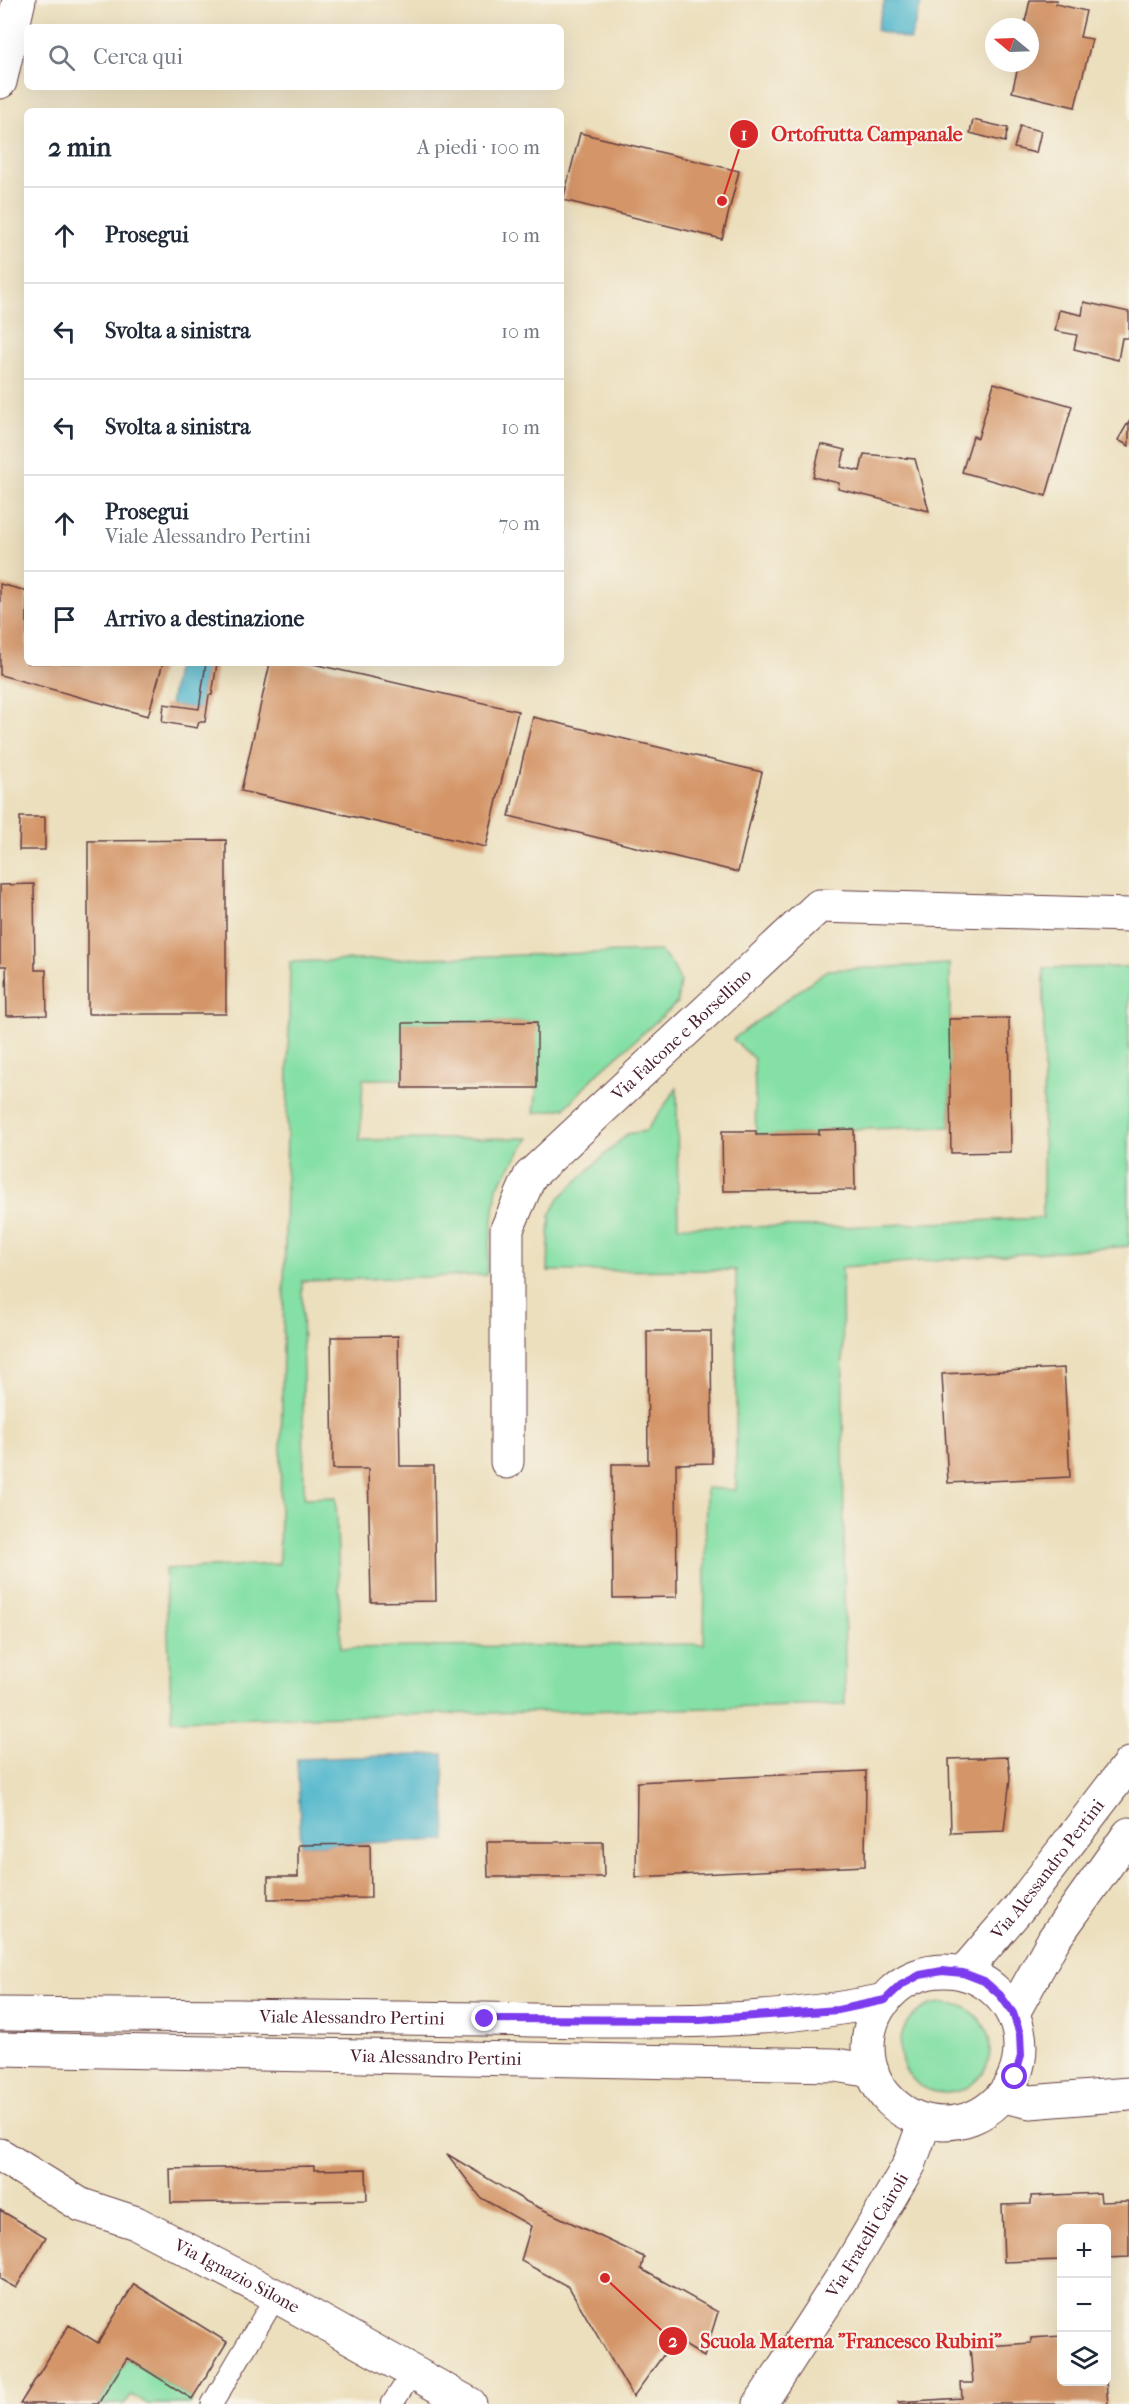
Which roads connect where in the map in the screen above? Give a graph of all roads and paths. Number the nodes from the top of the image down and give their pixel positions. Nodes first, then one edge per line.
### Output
1 (11, 18) edge
2 (0, 82) edge
3 (1129, 915) edge
4 (507, 1462) dead end
5 (1129, 1764) edge
6 (1129, 1834) edge
7 (963, 1973) junction
8 (885, 2000) junction
9 (1013, 2013) junction
10 (0, 2014) edge
11 (0, 2049) edge
12 (872, 2071) junction
13 (1129, 2094) edge
14 (1003, 2096) junction
15 (925, 2121) junction
16 (0, 2155) edge
17 (276, 2296) junction
18 (412, 2372) junction
19 (212, 2404) edge
20 (392, 2404) edge
21 (470, 2404) edge
22 (759, 2404) edge

1 - 2 main road
3 - 4 main road, Via Falcone e Borsellino
5 - 7 main road, Via Alessandro Pertini
6 - 9 main road
7 - 8 main road
7 - 9 main road
8 - 10 main road, Viale Alessandro Pertini
8 - 12 main road
9 - 14 main road
11 - 12 main road, Via Alessandro Pertini
12 - 15 main road
13 - 14 main road
14 - 15 main road
15 - 22 main road, Via Fratelli Cairoli
16 - 17 main road, Via Ignazio Silone
17 - 18 main road, Via Ignazio Silone
17 - 19 lane
18 - 20 lane
18 - 21 main road, Via Ignazio Silone

